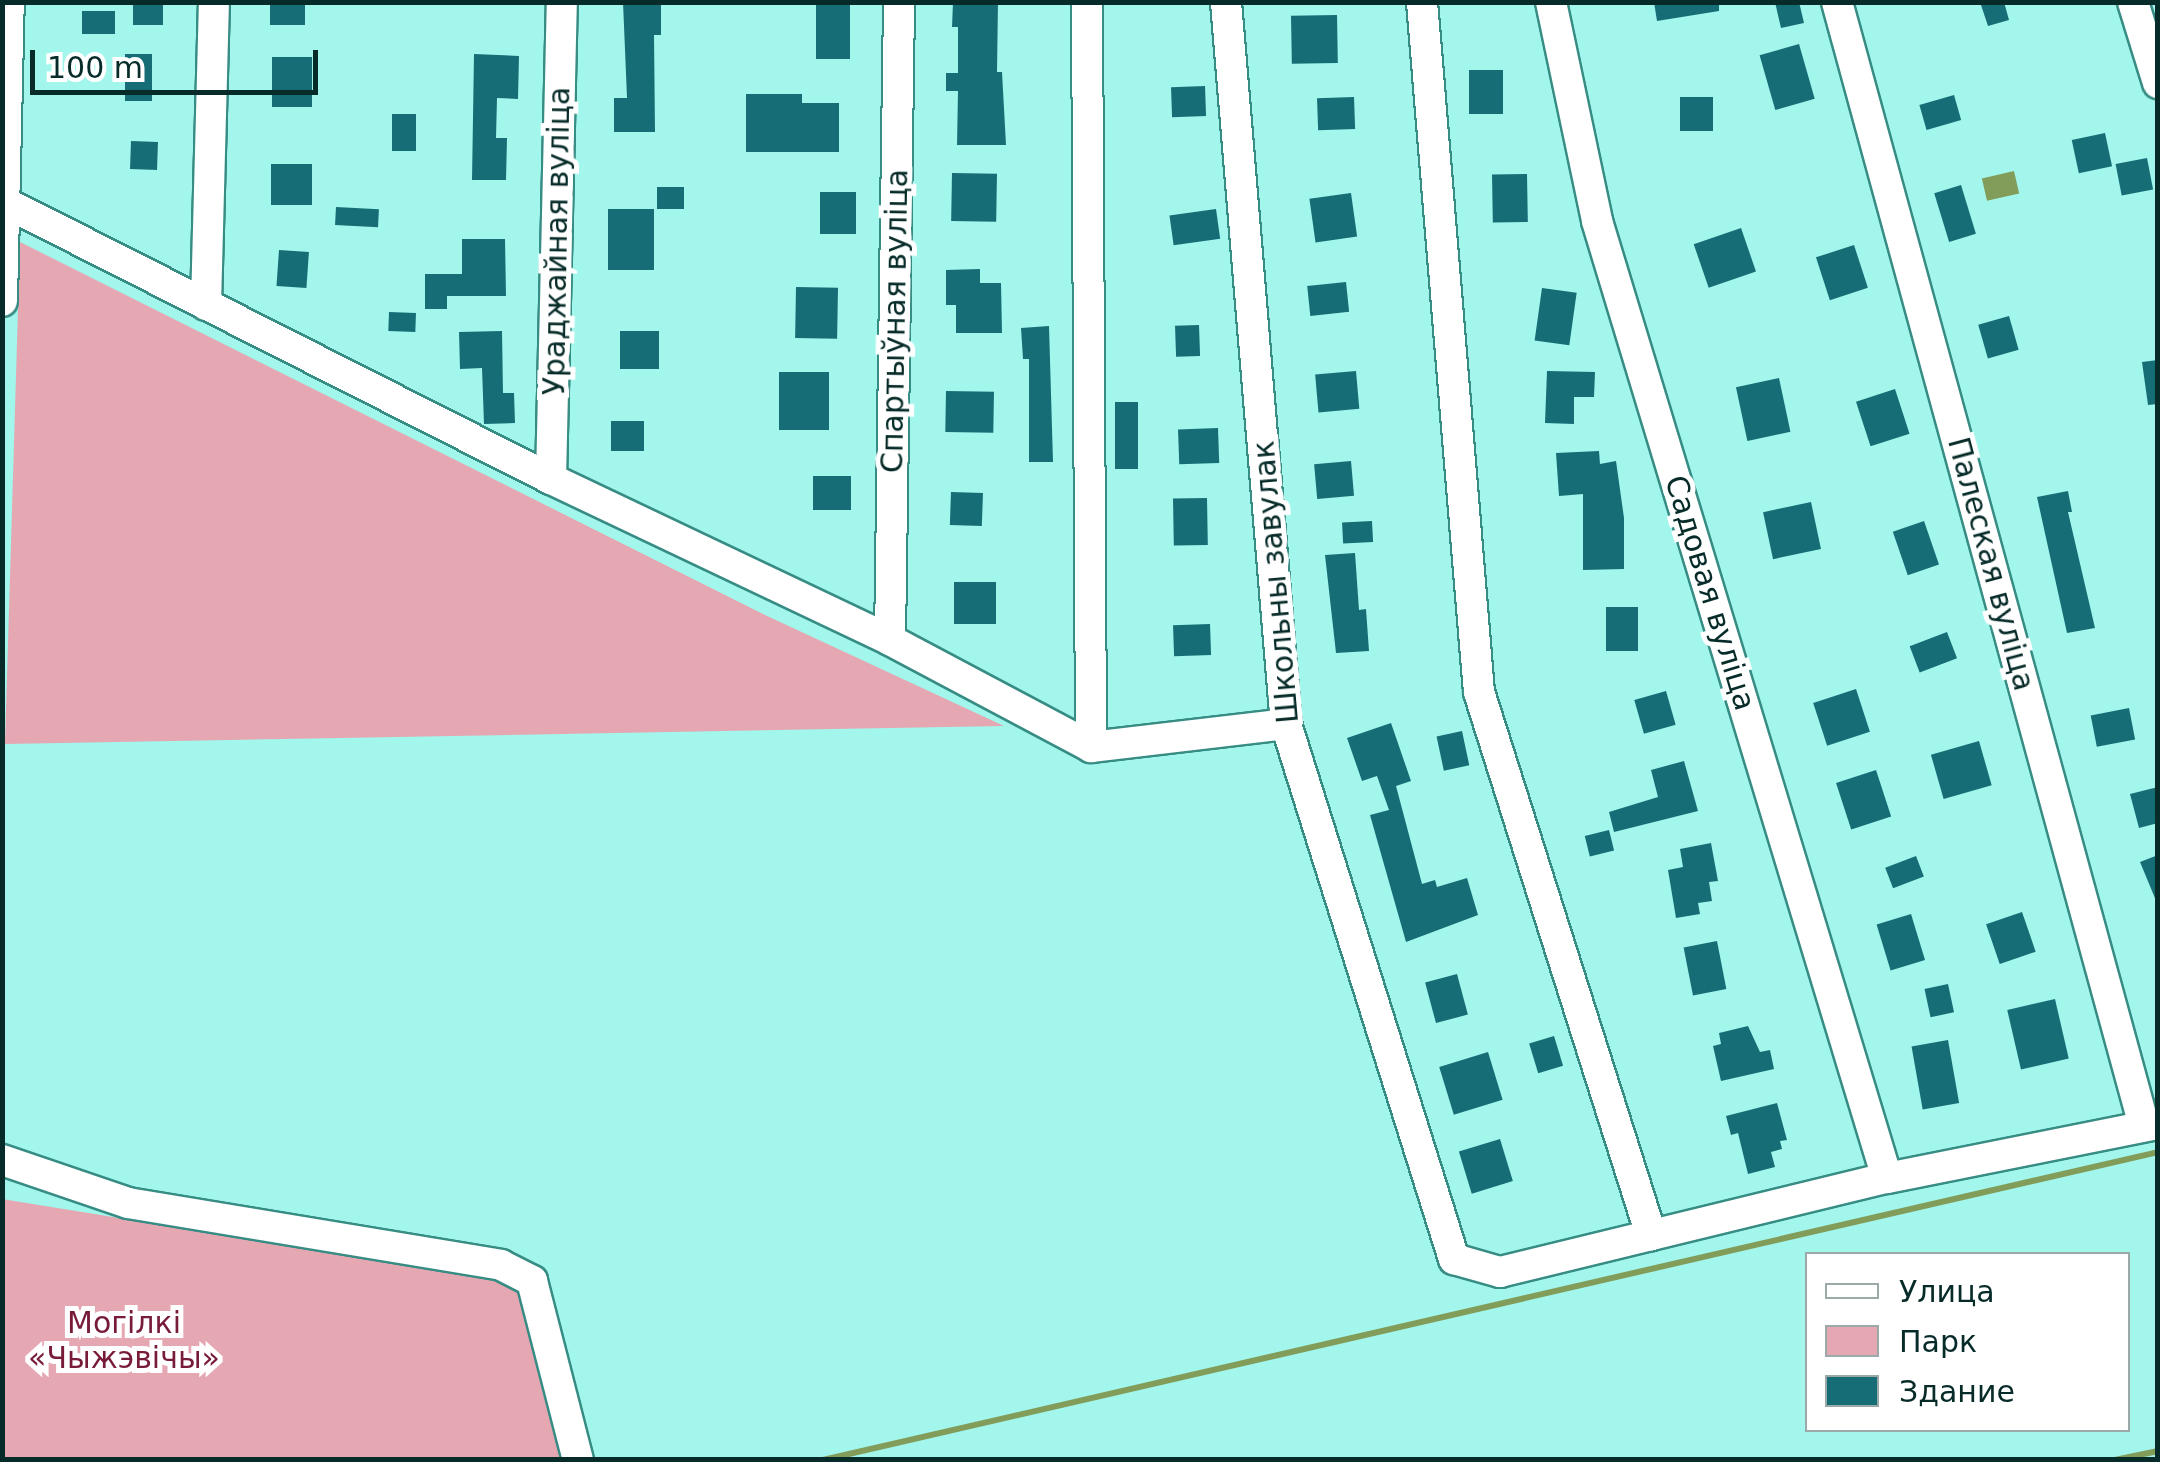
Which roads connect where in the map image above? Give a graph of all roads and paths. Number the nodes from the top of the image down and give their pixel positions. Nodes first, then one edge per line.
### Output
1 (9, 2) edge
2 (214, 2) edge
3 (562, 2) edge
4 (899, 2) edge
5 (1087, 2) edge
6 (1226, 2) edge
7 (1422, 2) edge
8 (1551, 2) edge
9 (1837, 2) edge
10 (2134, 2) edge
11 (2158, 83) edge
12 (4, 202) edge
13 (2, 301) edge
14 (206, 305) junction
15 (551, 480) junction
16 (890, 640) junction
17 (1286, 724) junction
18 (1091, 747) junction
19 (2151, 1125) edge
20 (2, 1160) edge
21 (1888, 1178) junction
22 (1651, 1235) junction
23 (578, 1460) edge

1 - 12 street
2 - 14 street
3 - 15 street, Ураджайная вуліца
4 - 16 street, Спартыўная вуліца
5 - 18 street
6 - 17 street, Школьны завулак
7 - 22 street
8 - 21 street, Садовая вуліца
9 - 19 street, Палеская вуліца
10 - 11 street
12 - 13 street
12 - 14 street
14 - 15 street
15 - 16 street
16 - 18 street
17 - 18 street
17 - 22 street, Школьны завулак
19 - 21 street
20 - 23 street
21 - 22 street

